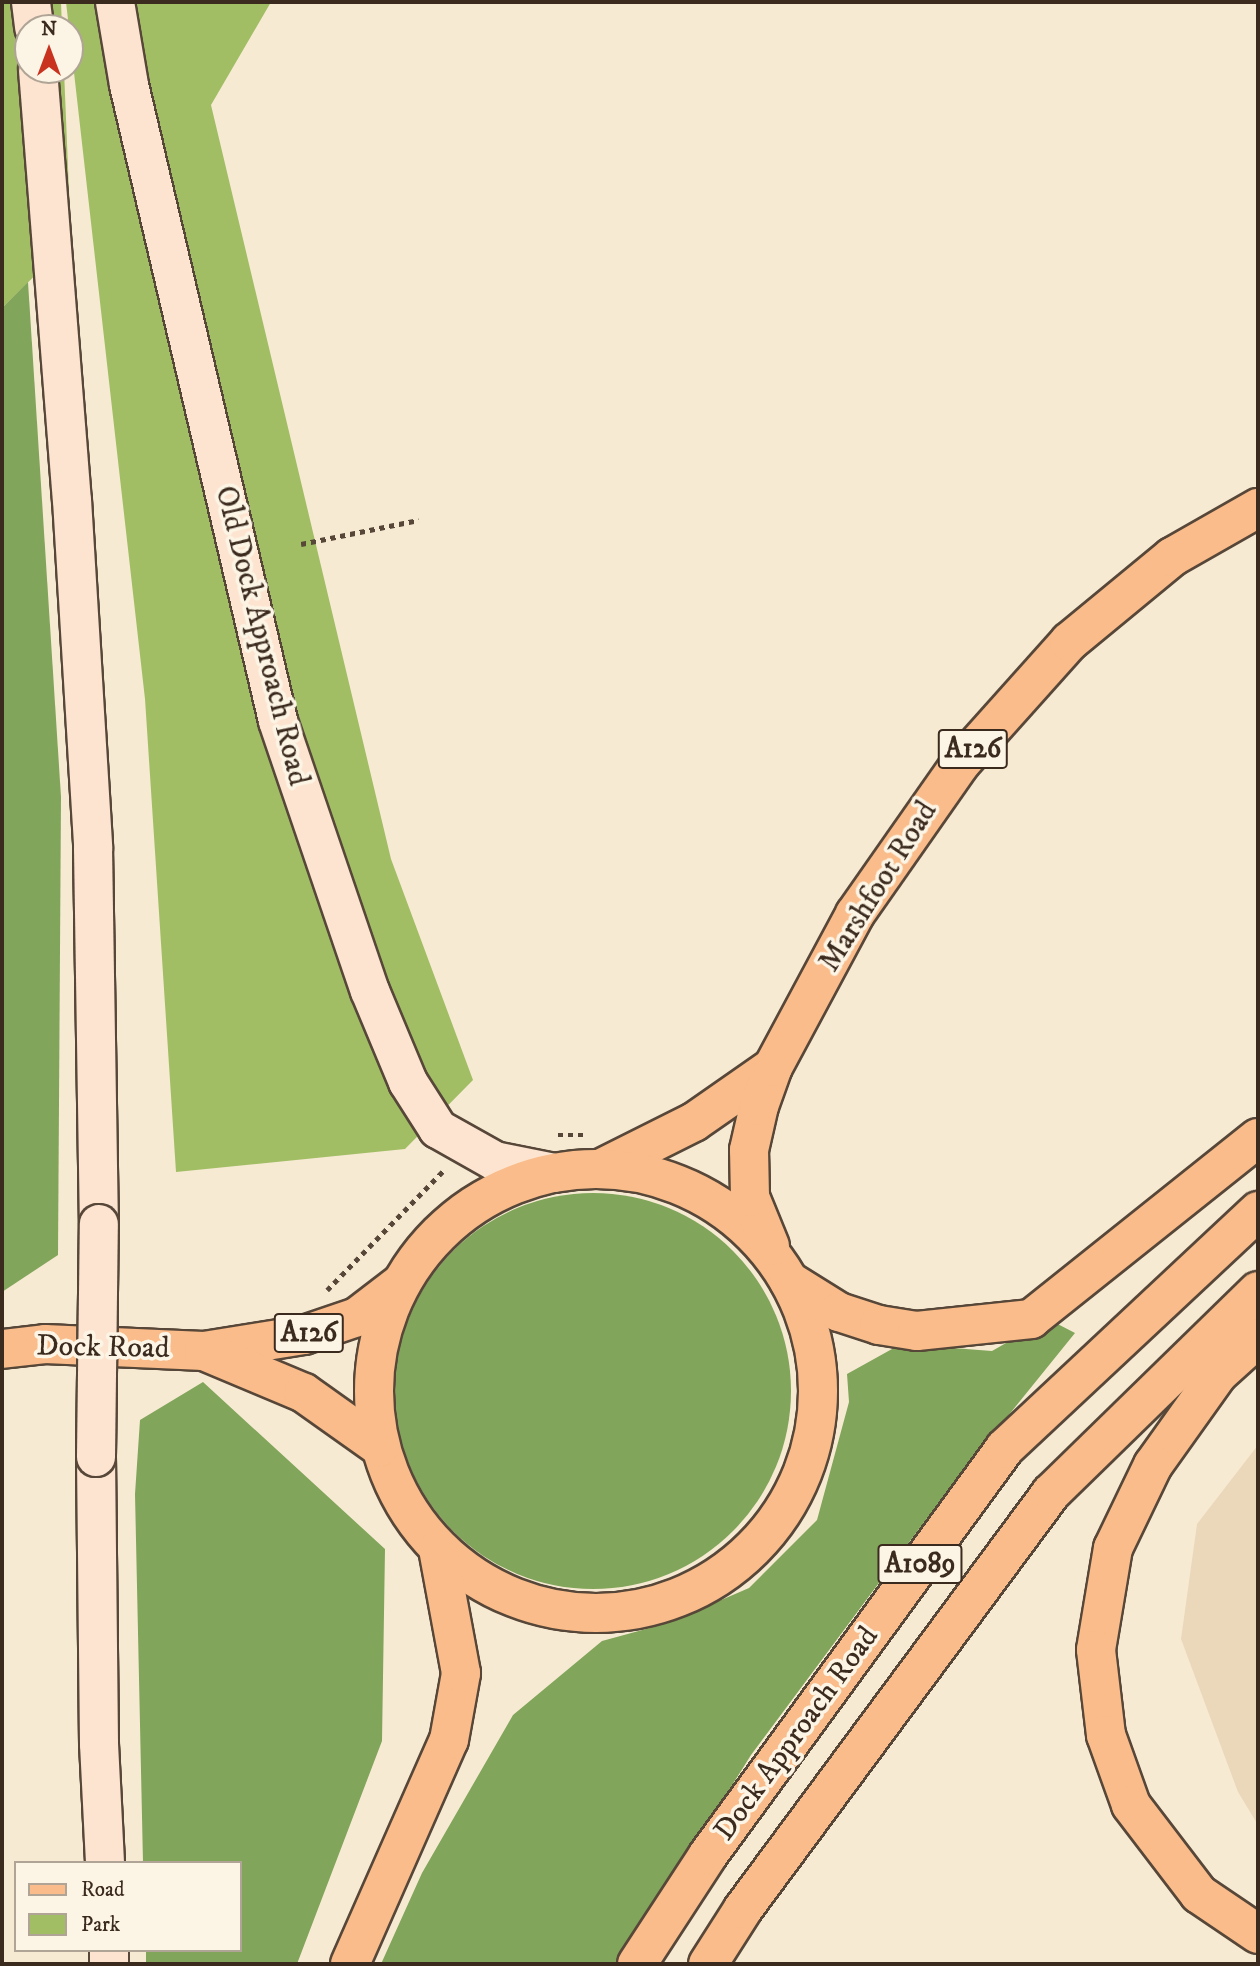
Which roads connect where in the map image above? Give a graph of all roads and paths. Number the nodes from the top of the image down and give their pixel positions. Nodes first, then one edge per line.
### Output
1 (115, 2) edge
2 (39, 84) edge
3 (1258, 508) edge
4 (419, 520) dead end
5 (301, 544) dead end
6 (773, 1067) junction
7 (550, 1135) dead end
8 (1258, 1138) edge
9 (463, 1143) junction
10 (595, 1152) junction
11 (554, 1173) junction
12 (1258, 1211) edge
13 (782, 1271) junction
14 (401, 1282) junction
15 (1258, 1291) edge
16 (327, 1328) junction
17 (1258, 1338) edge
18 (2, 1349) edge
19 (204, 1351) junction
20 (380, 1447) junction
21 (438, 1549) junction
22 (105, 1861) edge
23 (1258, 1934) edge
24 (350, 1964) edge
25 (636, 1964) edge
26 (708, 1964) edge

1 - 9 street, Old Dock Approach Road
2 - 22 street, bridge
3 - 6 main road, Marshfoot Road / A126
4 - 5 path
6 - 10 main road, Marshfoot Road / A126
6 - 13 main road, Marshfoot Road / A126
7 - 10 path
8 - 13 main road
9 - 11 street, Old Dock Approach Road
9 - 16 path
10 - 11 main road
10 - 13 main road
11 - 14 main road
12 - 25 main road, Dock Approach Road / A1089
13 - 21 main road, Marshfoot Road
14 - 16 main road, Dock Road / A126
14 - 20 main road
15 - 26 main road, Dock Approach Road / A1089
16 - 19 main road, Dock Road / A126
17 - 23 main road
18 - 19 main road, Dock Road / A126
19 - 20 main road, Dock Road / A126
20 - 21 main road
21 - 24 main road

